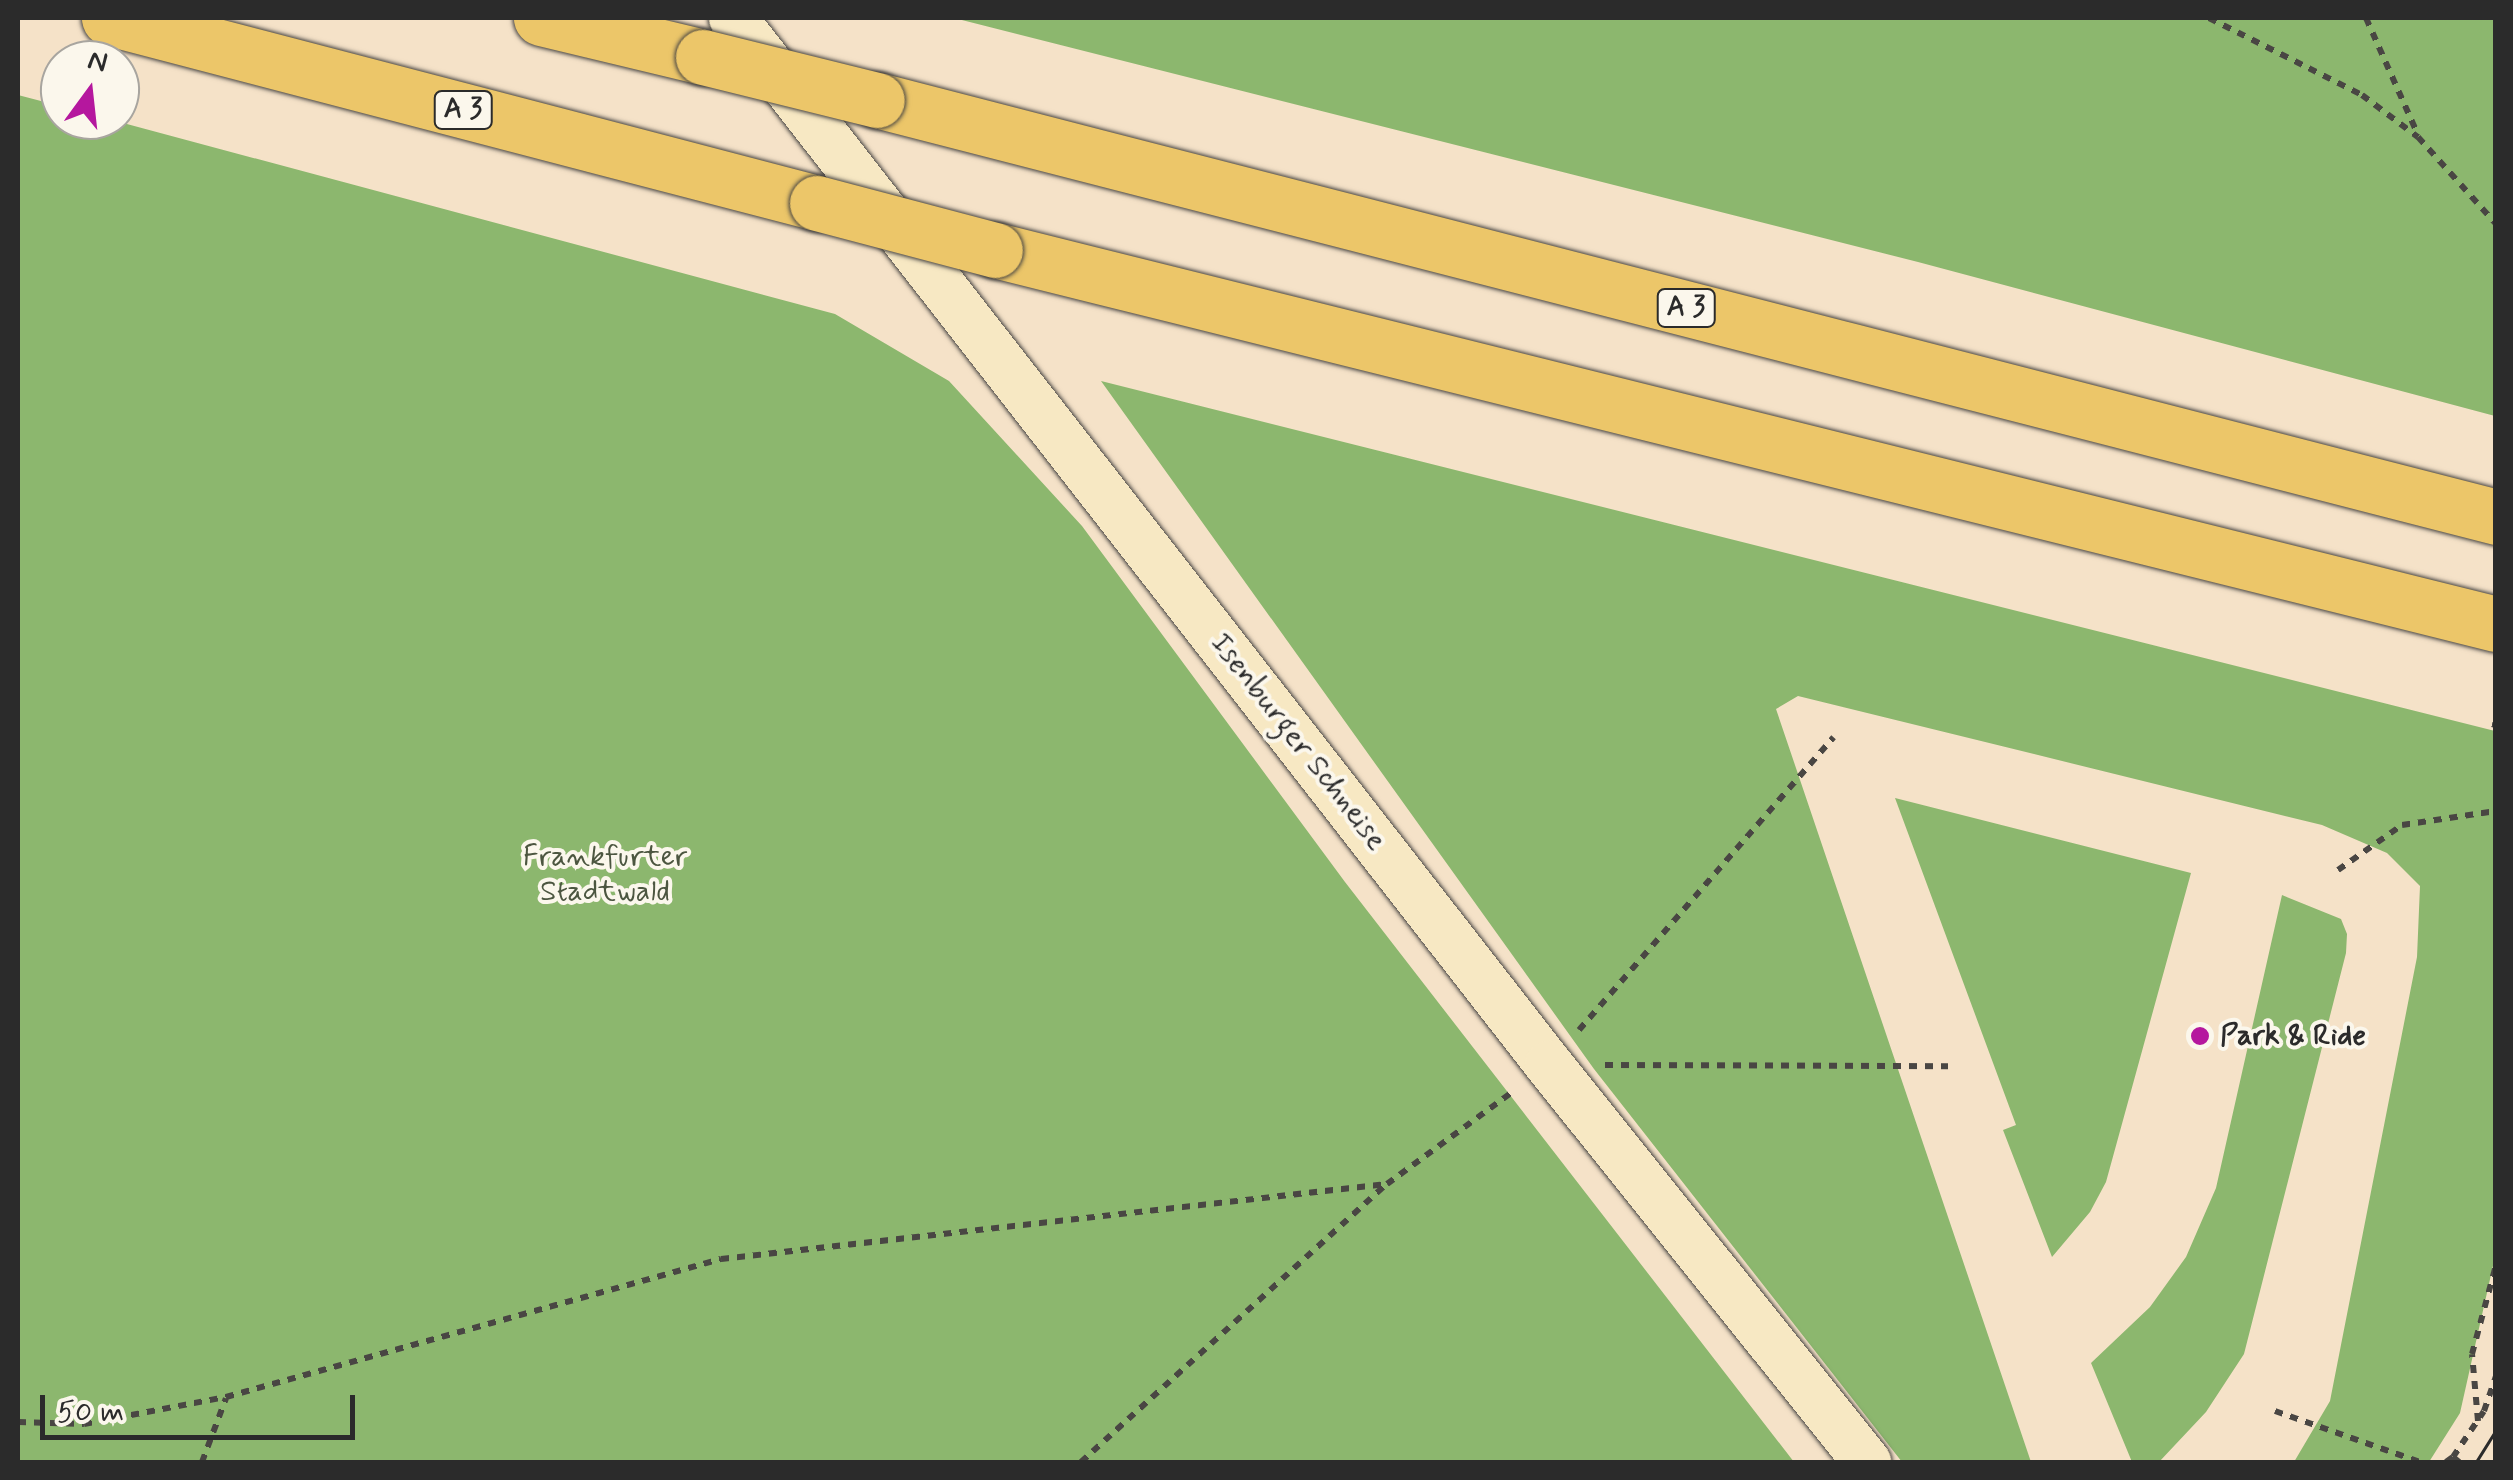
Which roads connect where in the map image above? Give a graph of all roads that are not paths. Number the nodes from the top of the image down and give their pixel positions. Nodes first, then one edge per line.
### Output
1 (109, 18) edge
2 (541, 18) edge
3 (718, 37) edge
4 (2496, 517) edge
5 (2496, 624) edge
6 (1866, 1462) edge

1 - 5 highway, A 3, bridge
2 - 3 highway, A 3
3 - 4 highway, A 3, bridge
3 - 6 main road, Isenburger Schneise

